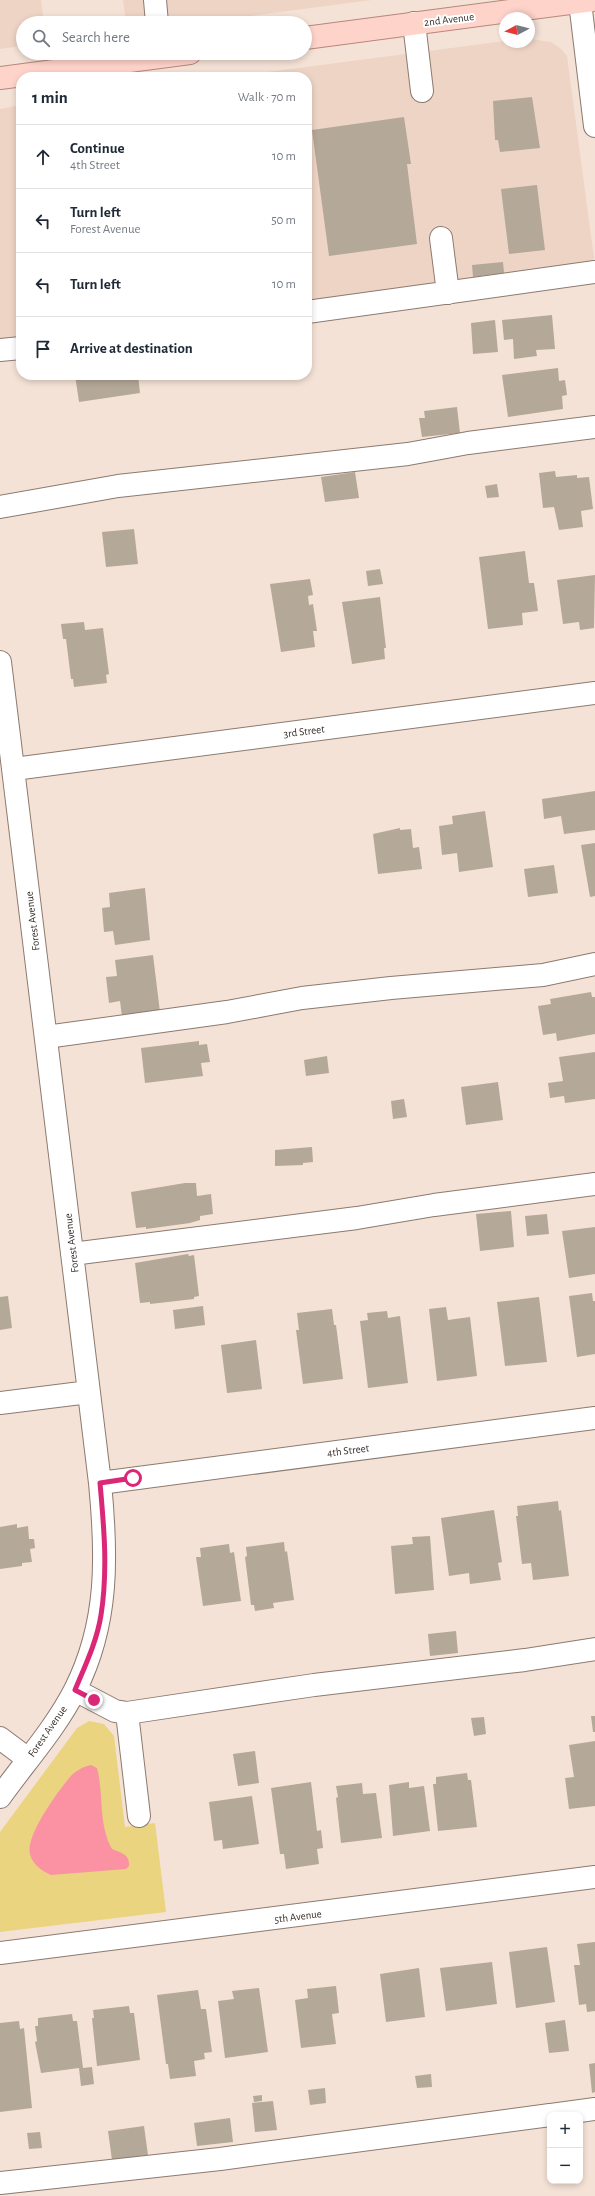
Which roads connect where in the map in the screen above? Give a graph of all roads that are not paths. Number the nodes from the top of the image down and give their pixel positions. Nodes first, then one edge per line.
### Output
1 (154, 0) edge
2 (587, 1) edge
3 (156, 16) edge
4 (414, 23) junction
5 (312, 37) edge
6 (126, 60) edge
7 (42, 72) edge
8 (16, 76) edge
9 (0, 78) edge
10 (422, 91) dead end
11 (595, 126) edge
12 (441, 238) dead end
13 (595, 272) edge
14 (448, 293) junction
15 (312, 311) edge
16 (16, 348) edge
17 (0, 350) edge
18 (595, 427) edge
19 (0, 508) edge
20 (0, 662) edge
21 (595, 693) edge
22 (14, 769) junction
23 (595, 964) edge
24 (46, 1037) junction
25 (595, 1184) edge
26 (72, 1254) junction
27 (89, 1392) junction
28 (0, 1403) edge
29 (595, 1418) edge
30 (100, 1483) junction
31 (595, 1649) edge
32 (75, 1690) junction
33 (127, 1713) junction
34 (0, 1738) edge
35 (28, 1759) junction
36 (0, 1797) edge
37 (140, 1816) dead end
38 (595, 1877) edge
39 (0, 1953) edge
40 (595, 2109) edge
41 (572, 2112) edge
42 (547, 2115) edge
43 (0, 2183) edge

1 - 3 street
2 - 4 main road, 2nd Avenue
2 - 11 street
4 - 5 main road, 2nd Avenue
4 - 10 street
6 - 7 main road
8 - 9 main road
12 - 14 street
13 - 14 street
14 - 15 street
16 - 17 street
18 - 19 street
20 - 22 street, Forest Avenue
21 - 22 street, 3rd Street
22 - 24 street, Forest Avenue
23 - 24 street
24 - 26 street, Forest Avenue
25 - 26 street
26 - 27 street, Forest Avenue
27 - 28 street
27 - 30 street, Forest Avenue
29 - 30 street, 4th Street
30 - 32 street, Forest Avenue
31 - 33 street
32 - 33 street
32 - 35 street, Forest Avenue
33 - 37 street
34 - 35 street
35 - 36 street, Forest Avenue
38 - 39 street, 5th Avenue
40 - 41 street
42 - 43 street

